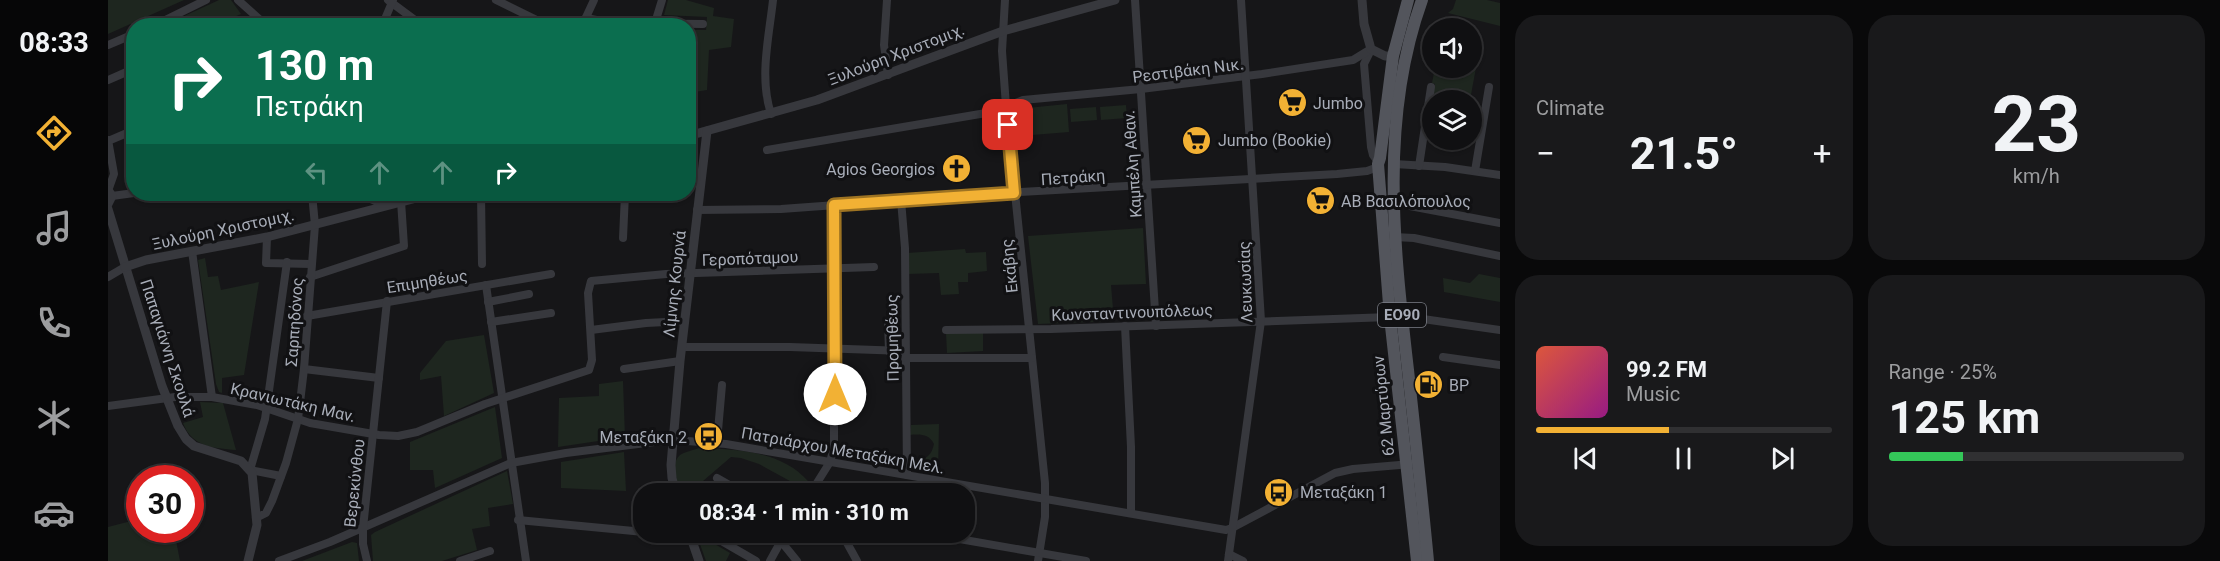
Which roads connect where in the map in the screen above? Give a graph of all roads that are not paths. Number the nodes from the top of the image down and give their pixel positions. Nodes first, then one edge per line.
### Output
1 (206, 0) edge
2 (238, 0) edge
3 (496, 0) edge
4 (594, 0) edge
5 (662, 0) edge
6 (773, 0) edge
7 (887, 0) edge
8 (1005, 0) edge
9 (1115, 0) edge
10 (1135, 0) edge
11 (1240, 0) edge
12 (1362, 0) edge
13 (1408, 0) edge
14 (1422, 0) edge
15 (391, 1) edge
16 (169, 18) edge
17 (258, 18) edge
18 (385, 18) edge
19 (413, 18) edge
20 (533, 18) edge
21 (586, 18) edge
22 (657, 18) edge
23 (696, 24) edge
24 (703, 24) dead end
25 (1003, 31) junction
26 (126, 37) edge
27 (108, 45) edge
28 (1371, 49) junction
29 (1393, 56) junction
30 (126, 72) edge
31 (888, 75) junction
32 (1246, 75) junction
33 (108, 80) edge
34 (1431, 87) dead end
35 (1489, 87) dead end
36 (1141, 89) junction
37 (1006, 106) junction
38 (771, 114) junction
39 (707, 131) junction
40 (126, 133) edge
41 (696, 134) edge
42 (108, 141) edge
43 (767, 150) dead end
44 (1379, 164) junction
45 (1394, 164) junction
46 (1419, 166) junction
47 (1475, 171) junction
48 (1500, 175) edge
49 (1253, 178) junction
50 (1147, 186) junction
51 (1014, 193) junction
52 (126, 194) edge
53 (109, 195) edge
54 (901, 200) junction
55 (313, 201) edge
56 (377, 201) edge
57 (401, 201) joint
58 (481, 201) edge
59 (625, 201) edge
60 (1394, 203) junction
61 (384, 205) junction
62 (834, 205) junction
63 (108, 209) edge
64 (698, 210) junction
65 (110, 221) edge
66 (1500, 223) edge
67 (315, 225) junction
68 (267, 237) junction
69 (1394, 237) junction
70 (623, 238) dead end
71 (192, 251) junction
72 (1500, 256) edge
73 (287, 262) junction
74 (311, 264) junction
75 (482, 264) dead end
76 (125, 267) junction
77 (874, 267) dead end
78 (835, 268) junction
79 (690, 273) junction
80 (551, 274) dead end
81 (108, 277) edge
82 (310, 277) junction
83 (486, 285) junction
84 (529, 294) dead end
85 (387, 301) junction
86 (488, 302) junction
87 (551, 313) dead end
88 (307, 316) junction
89 (1396, 316) junction
90 (685, 321) junction
91 (1261, 321) junction
92 (491, 322) junction
93 (888, 322) dead end
94 (1125, 326) junction
95 (1156, 326) junction
96 (1029, 329) junction
97 (591, 330) junction
98 (946, 330) dead end
99 (1500, 330) edge
100 (682, 347) junction
101 (835, 349) junction
102 (889, 351) junction
103 (905, 355) junction
104 (1443, 357) dead end
105 (1032, 358) junction
106 (680, 362) junction
107 (1500, 365) edge
108 (304, 369) junction
109 (624, 369) dead end
110 (379, 378) junction
111 (722, 385) dead end
112 (212, 397) junction
113 (166, 398) junction
114 (501, 399) junction
115 (108, 406) edge
116 (267, 408) junction
117 (297, 419) junction
118 (373, 434) junction
119 (674, 441) junction
120 (717, 442) junction
121 (830, 462) junction
122 (511, 463) junction
123 (1412, 464) junction
124 (250, 470) junction
125 (907, 475) junction
126 (281, 476) junction
127 (717, 478) dead end
128 (674, 483) edge
129 (725, 483) edge
130 (818, 483) edge
131 (1046, 498) junction
132 (1131, 513) junction
133 (256, 518) junction
134 (518, 520) junction
135 (363, 528) junction
136 (1234, 528) junction
137 (633, 531) edge
138 (693, 543) edge
139 (725, 543) edge
140 (779, 543) edge
141 (781, 543) edge
142 (847, 543) edge
143 (971, 543) edge
144 (490, 551) dead end
145 (1038, 557) edge
146 (1229, 557) edge
147 (248, 561) edge
148 (279, 561) edge
149 (367, 561) edge
150 (460, 561) edge
151 (526, 561) edge
152 (699, 561) edge
153 (756, 561) edge
154 (770, 561) edge
155 (797, 561) edge
156 (857, 561) edge
157 (1086, 561) edge
158 (1243, 561) edge
159 (1417, 561) edge
160 (1428, 561) edge

1 - 16 street
2 - 17 street
3 - 20 street
4 - 21 street
5 - 22 street
6 - 38 street
7 - 31 street
8 - 25 street, Εκάβης
9 - 25 street, Ξυλούρη Χριστομιχ.
10 - 36 street, Καμπέλη Αθαν.
11 - 32 street, Λευκωσίας
12 - 28 street
13 - 29 main road, 62 Μαρτύρων / ΕΟ90
14 - 45 main road, 62 Μαρτύρων / ΕΟ90
15 - 18 street
15 - 19 street
23 - 24 street
25 - 31 street, Ξυλούρη Χριστομιχ.
25 - 37 street, Εκάβης
26 - 27 street
28 - 29 street
28 - 32 street, Ρεστιβάκη Νικ.
28 - 44 street
29 - 44 main road, 62 Μαρτύρων / ΕΟ90
30 - 33 street
31 - 38 street, Ξυλούρη Χριστομιχ.
32 - 36 street, Ρεστιβάκη Νικ.
32 - 49 street, Λευκωσίας
34 - 46 street
35 - 47 street
36 - 37 street, Ρεστιβάκη Νικ.
36 - 50 street, Καμπέλη Αθαν.
37 - 43 street, Ρεστιβάκη Νικ.
37 - 51 street, Εκάβης
38 - 39 street, Ξυλούρη Χριστομιχ.
39 - 41 street, Ξυλούρη Χριστομιχ.
39 - 64 street, Λίμνης Κουρνά
40 - 42 street
42 - 53 street
44 - 45 main road
44 - 49 street, Πετράκη
44 - 89 main road, 62 Μαρτύρων / ΕΟ90
45 - 46 street
45 - 60 main road, 62 Μαρτύρων / ΕΟ90
46 - 47 street
47 - 48 street
49 - 50 street, Πετράκη
49 - 91 street, Λευκωσίας
50 - 51 street, Πετράκη
50 - 95 street, Καμπέλη Αθαν.
51 - 54 street, Πετράκη
51 - 96 street, Εκάβης
52 - 53 street
54 - 62 street, Πετράκη
54 - 103 street, Προμηθέως
55 - 67 street, Σαρπηδόνος
56 - 61 street
57 - 61 street, Ξυλούρη Χριστομιχ.
57 - 82 street
58 - 75 street
59 - 70 street
60 - 66 street
60 - 69 main road, 62 Μαρτύρων / ΕΟ90
61 - 67 street, Ξυλούρη Χριστομιχ.
62 - 64 street, Πετράκη
62 - 78 street
63 - 65 street, Παπαγιάννη Σκουλά
64 - 79 street, Λίμνης Κουρνά
65 - 76 street, Παπαγιάννη Σκουλά
67 - 68 street, Ξυλούρη Χριστομιχ.
67 - 74 street, Σαρπηδόνος
68 - 71 street, Ξυλούρη Χριστομιχ.
68 - 73 street
69 - 72 street
69 - 89 main road, 62 Μαρτύρων / ΕΟ90
71 - 76 street, Ξυλούρη Χριστομιχ.
71 - 112 street
73 - 74 street
73 - 116 street
74 - 82 street, Σαρπηδόνος
76 - 81 street
76 - 113 street, Παπαγιάννη Σκουλά
77 - 78 street, Γεροπόταμου
78 - 79 street, Γεροπόταμου
78 - 101 street
79 - 90 street, Λίμνης Κουρνά
79 - 97 street, Γεροπόταμου
80 - 83 street, Επιμηθέως
82 - 88 street, Σαρπηδόνος
83 - 85 street, Επιμηθέως
83 - 86 street
84 - 86 street
85 - 88 street, Επιμηθέως
85 - 110 street, Βερεκύνθου
86 - 92 street
87 - 92 street
88 - 108 street, Σαρπηδόνος
89 - 91 street, Κωνσταντινουπόλεως
89 - 99 street, Κωνσταντινουπόλεως
89 - 123 main road, 62 Μαρτύρων / ΕΟ90
90 - 97 street
90 - 100 street, Λίμνης Κουρνά
91 - 95 street, Κωνσταντινουπόλεως
91 - 136 street, Λευκωσίας
92 - 114 street
93 - 102 street
94 - 95 street, Κωνσταντινουπόλεως
94 - 96 street, Κωνσταντινουπόλεως
94 - 132 street
96 - 98 street, Κωνσταντινουπόλεως
96 - 105 street, Εκάβης
97 - 114 street, Κρανιωτάκη Μαν.
100 - 101 street
100 - 106 street, Λίμνης Κουρνά
101 - 102 street
101 - 121 street
102 - 103 street
103 - 105 street
103 - 125 street, Προμηθέως
104 - 107 street
105 - 131 street, Εκάβης
106 - 109 street
106 - 119 street, Λίμνης Κουρνά
108 - 110 street
108 - 117 street, Σαρπηδόνος
110 - 118 street, Βερεκύνθου
111 - 120 street
112 - 113 street, Κρανιωτάκη Μαν.
112 - 116 street, Κρανιωτάκη Μαν.
113 - 115 street, Κρανιωτάκη Μαν.
113 - 124 street, Παπαγιάννη Σκουλά
114 - 118 street, Κρανιωτάκη Μαν.
114 - 122 street
116 - 117 street, Κρανιωτάκη Μαν.
116 - 124 street
117 - 118 street, Κρανιωτάκη Μαν.
117 - 126 street, Σαρπηδόνος
118 - 135 street, Βερεκύνθου
119 - 120 street, Πατριάρχου Μεταξάκη Μελ.
119 - 122 street, Πατριάρχου Μεταξάκη Μελ.
119 - 128 street, Λίμνης Κουρνά
120 - 121 street, Πατριάρχου Μεταξάκη Μελ.
121 - 125 street, Πατριάρχου Μεταξάκη Μελ.
121 - 130 street
122 - 134 street
122 - 135 street, Πατριάρχου Μεταξάκη Μελ.
123 - 136 street
123 - 159 main road, 62 Μαρτύρων / ΕΟ90
123 - 160 main road, 62 Μαρτύρων / ΕΟ90
124 - 126 street
124 - 133 street
125 - 131 street, Πατριάρχου Μεταξάκη Μελ.
126 - 133 street, Σαρπηδόνος
127 - 129 street
131 - 132 street, Πατριάρχου Μεταξάκη Μελ.
131 - 145 street, Εκάβης
132 - 136 street, Πατριάρχου Μεταξάκη Μελ.
133 - 147 street
134 - 137 street
134 - 151 street
135 - 148 street, Πατριάρχου Μεταξάκη Μελ.
135 - 149 street, Βερεκύνθου
136 - 146 street, Λευκωσίας
138 - 152 street
139 - 153 street
140 - 154 street
141 - 155 street
142 - 156 street
143 - 145 street
144 - 150 street
145 - 157 street
146 - 158 street

